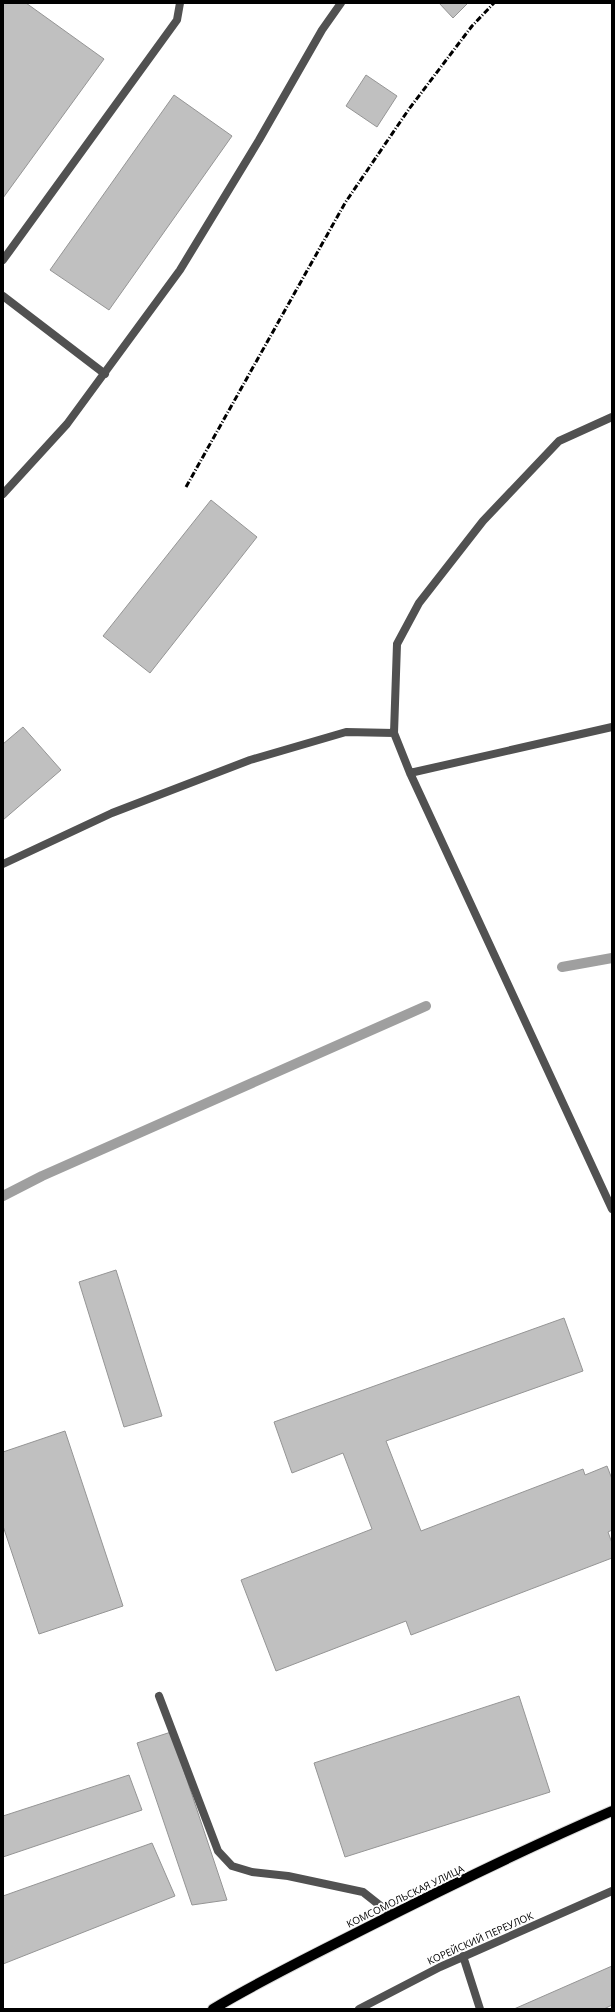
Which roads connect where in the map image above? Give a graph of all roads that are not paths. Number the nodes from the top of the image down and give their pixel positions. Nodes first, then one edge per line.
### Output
1 (180, 3) edge
2 (341, 3) edge
3 (3, 260) edge
4 (3, 296) edge
5 (105, 374) junction
6 (612, 417) edge
7 (3, 494) edge
8 (612, 727) edge
9 (394, 733) junction
10 (410, 772) junction
11 (3, 864) edge
12 (612, 1209) edge
13 (159, 1696) dead end
14 (612, 1811) edge
15 (612, 1891) edge
16 (392, 1915) junction
17 (463, 1956) junction
18 (213, 2009) edge
19 (359, 2009) edge
20 (480, 2009) edge

1 - 3 lane
2 - 5 lane
4 - 5 lane
5 - 7 lane
6 - 9 lane
8 - 10 lane
9 - 10 lane
9 - 11 lane
10 - 12 lane
13 - 16 lane
14 - 16 main road, КОМСОМОЛЬСКАЯ УЛИЦА
15 - 17 lane, КОРЕЙСКИЙ ПЕРЕУЛОК
16 - 18 main road, КОМСОМОЛЬСКАЯ УЛИЦА
17 - 19 lane, КОРЕЙСКИЙ ПЕРЕУЛОК
17 - 20 lane

